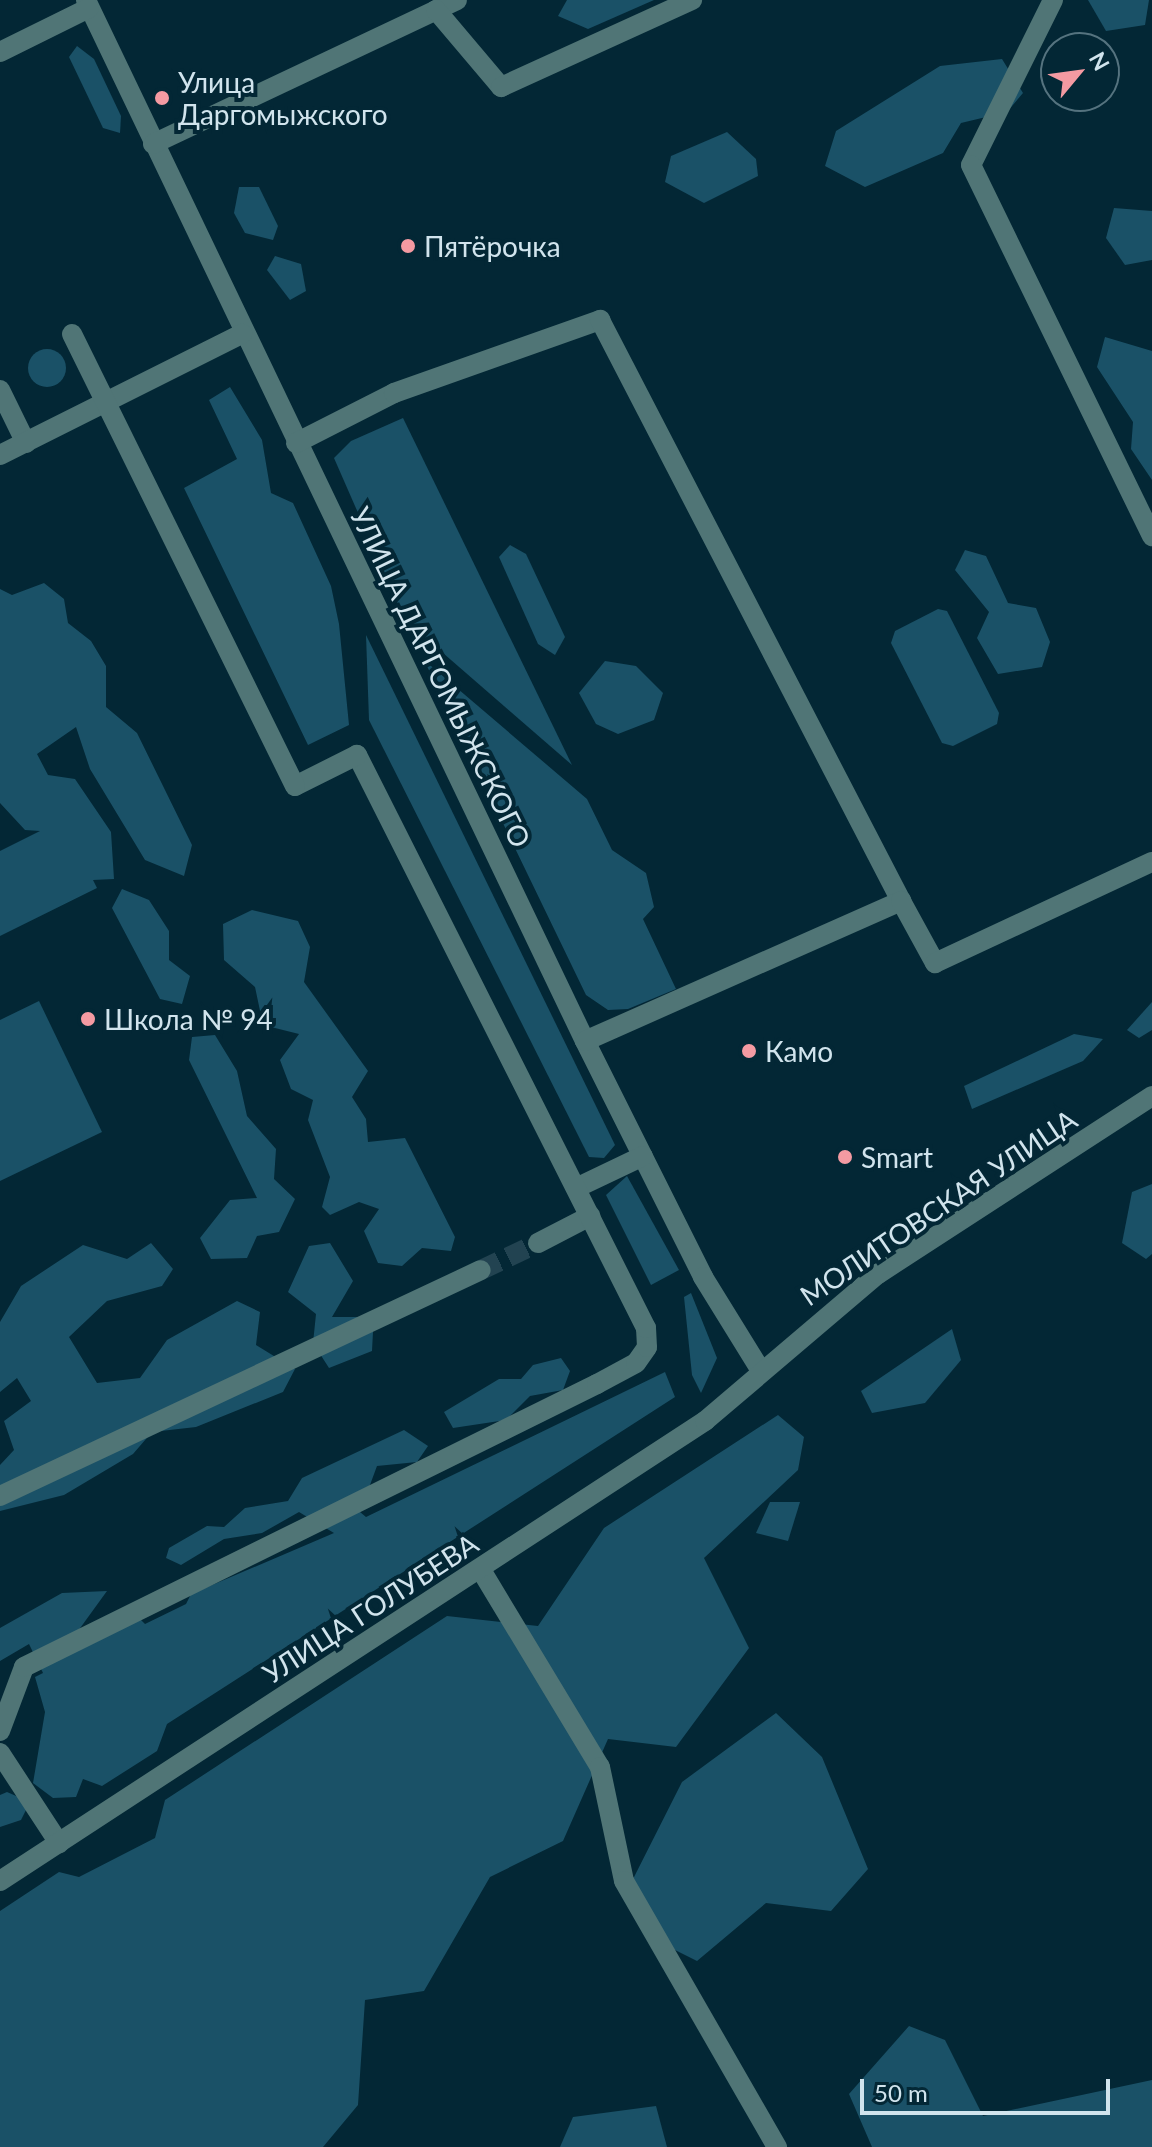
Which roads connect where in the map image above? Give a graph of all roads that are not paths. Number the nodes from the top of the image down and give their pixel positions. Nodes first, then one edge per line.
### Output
1 (457, 0) edge
2 (692, 0) edge
3 (1053, 0) edge
4 (87, 4) edge
5 (436, 10) junction
6 (0, 52) edge
7 (153, 144) junction
8 (72, 334) dead end
9 (242, 334) junction
10 (0, 390) edge
11 (109, 404) junction
12 (26, 443) junction
13 (296, 443) junction
14 (0, 455) edge
15 (1152, 536) edge
16 (1152, 862) edge
17 (901, 901) junction
18 (585, 1041) junction
19 (1152, 1096) edge
20 (643, 1156) junction
21 (576, 1188) junction
22 (590, 1216) junction
23 (538, 1243) tunnel mouth
24 (481, 1270) tunnel mouth
25 (761, 1371) junction
26 (0, 1496) edge
27 (481, 1570) junction
28 (0, 1731) edge
29 (0, 1753) edge
30 (59, 1843) junction
31 (0, 1881) edge
32 (777, 2147) edge

1 - 5 street
2 - 5 street
3 - 15 street
4 - 6 street
4 - 7 street, УЛИЦА ДАРГОМЫЖСКОГО
5 - 7 street
7 - 9 street, УЛИЦА ДАРГОМЫЖСКОГО
8 - 11 street
9 - 11 street
9 - 13 street, УЛИЦА ДАРГОМЫЖСКОГО
10 - 12 street
11 - 12 street
11 - 21 street
12 - 14 street
13 - 17 street
13 - 18 street, УЛИЦА ДАРГОМЫЖСКОГО
16 - 17 street
17 - 18 street
18 - 20 street, УЛИЦА ДАРГОМЫЖСКОГО
19 - 25 street, МОЛИТОВСКАЯ УЛИЦА
20 - 21 street
20 - 25 street, УЛИЦА ДАРГОМЫЖСКОГО
21 - 22 street
22 - 23 street
22 - 28 street
24 - 26 street
25 - 27 street, УЛИЦА ГОЛУБЕВА
27 - 30 street, УЛИЦА ГОЛУБЕВА
27 - 32 street
29 - 30 street
30 - 31 street, УЛИЦА ГОЛУБЕВА

